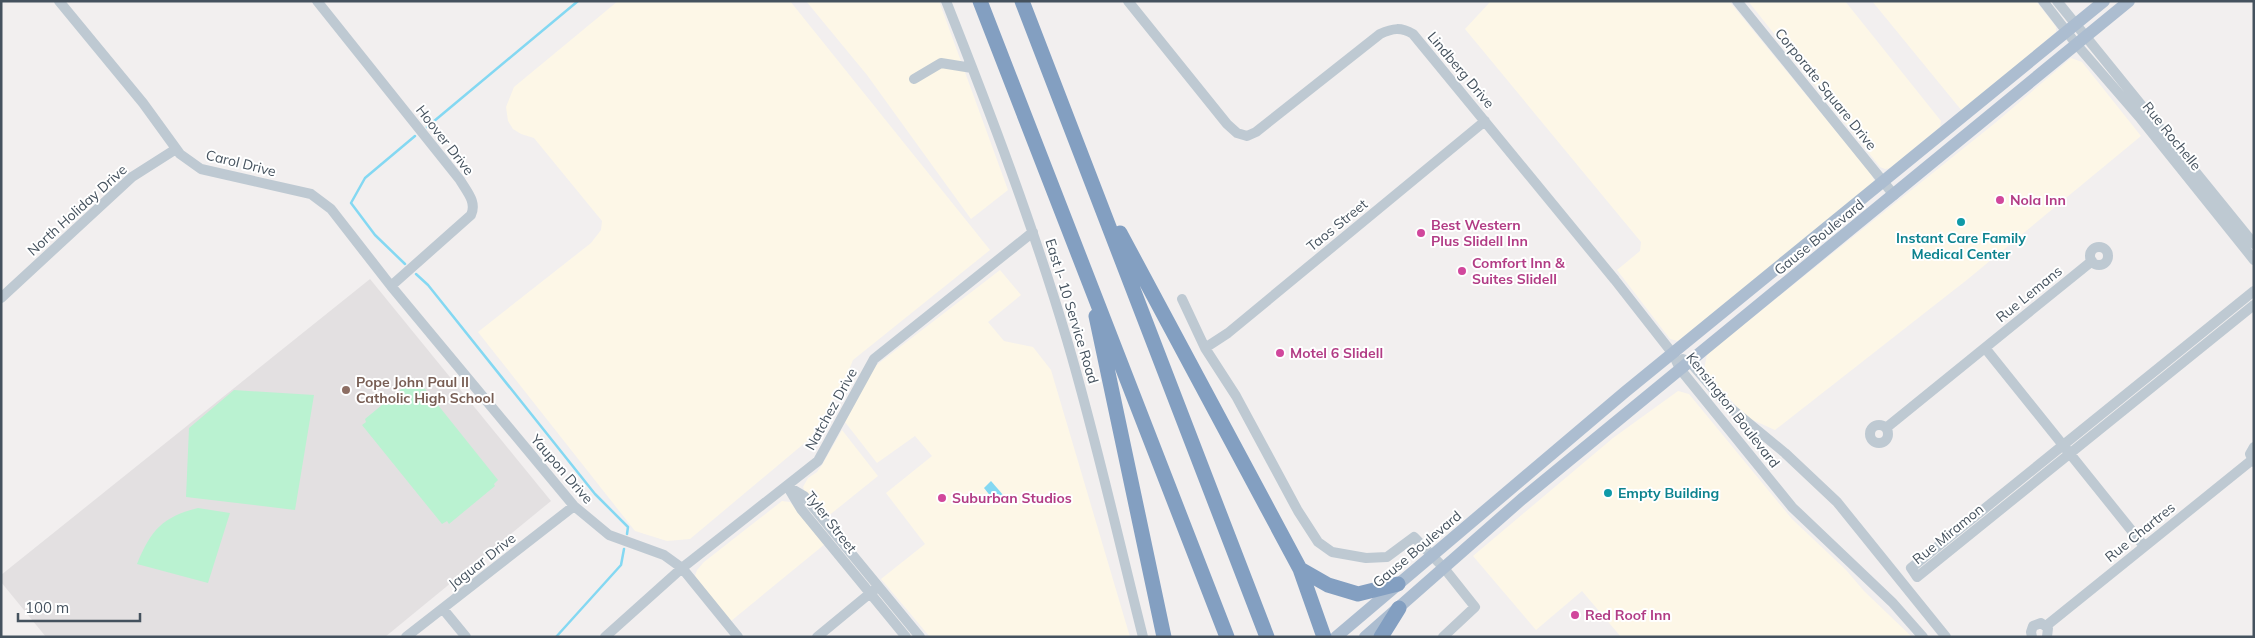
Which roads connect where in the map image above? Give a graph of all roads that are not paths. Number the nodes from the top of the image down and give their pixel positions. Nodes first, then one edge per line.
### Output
1 (60, 1) edge
2 (317, 1) edge
3 (946, 1) edge
4 (980, 1) edge
5 (1022, 1) edge
6 (1128, 1) edge
7 (1738, 1) edge
8 (2043, 1) edge
9 (2057, 1) edge
10 (2104, 1) edge
11 (2129, 1) edge
12 (2071, 28) junction
13 (2081, 41) junction
14 (972, 68) junction
15 (914, 79) dead end
16 (1485, 121) junction
17 (176, 149) junction
18 (2171, 150) junction
19 (1091, 179) junction
20 (1884, 181) junction
21 (1894, 195) junction
22 (1033, 232) junction
23 (2254, 244) edge
24 (2254, 260) edge
25 (2092, 261) dead end
26 (1088, 278) junction
27 (391, 286) junction
28 (2254, 291) edge
29 (1, 298) edge
30 (1182, 299) dead end
31 (2254, 305) edge
32 (1205, 348) junction
33 (1985, 348) junction
34 (1673, 354) junction
35 (1685, 366) junction
36 (1886, 428) dead end
37 (2063, 445) junction
38 (2254, 447) edge
39 (2070, 454) junction
40 (2253, 461) edge
41 (1518, 484) junction
42 (787, 486) junction
43 (1527, 495) junction
44 (574, 506) junction
45 (2144, 546) junction
46 (1432, 557) junction
47 (682, 568) junction
48 (1444, 568) junction
49 (1300, 569) junction
50 (1398, 584) junction
51 (874, 590) junction
52 (1399, 608) junction
53 (443, 609) junction
54 (2047, 631) edge
55 (406, 637) edge
56 (466, 637) edge
57 (605, 637) edge
58 (738, 637) edge
59 (817, 637) edge
60 (906, 637) edge
61 (920, 637) edge
62 (1143, 637) edge
63 (1164, 637) edge
64 (1227, 637) edge
65 (1267, 637) edge
66 (1324, 637) edge
67 (1336, 637) edge
68 (1365, 637) edge
69 (1381, 637) edge
70 (1443, 637) edge
71 (1923, 637) edge
72 (1946, 637) edge
73 (2032, 637) edge

1 - 17 street, Carol Drive
2 - 27 street, Hoover Drive
3 - 14 street, East I- 10 Service Road
4 - 26 highway
5 - 19 highway
6 - 16 street, Lindberg Drive
7 - 20 street, Corporate Square Drive
8 - 12 street
9 - 12 street
10 - 12 main road, Gause Boulevard
11 - 13 main road, Gause Boulevard
12 - 13 street, Rue Rochelle
12 - 20 main road, Gause Boulevard
13 - 18 street, Rue Rochelle
13 - 21 main road, Gause Boulevard
14 - 15 street
14 - 22 street, East I- 10 Service Road
16 - 32 street, Taos Street
16 - 34 street, Lindberg Drive
17 - 27 street, Carol Drive
17 - 29 street, North Holiday Drive
18 - 23 street, Rue Rochelle
18 - 24 street, Rue Rochelle
19 - 49 highway
19 - 65 highway
20 - 21 street, Corporate Square Drive
20 - 34 main road, Gause Boulevard
21 - 35 main road, Gause Boulevard
22 - 42 street, Natchez Drive
22 - 62 street, East I- 10 Service Road
25 - 33 street, Rue Lemans
26 - 63 highway
26 - 64 highway
27 - 44 street, Yaupon Drive
28 - 37 street, Rue Miramon
30 - 32 street
31 - 39 street, Rue Miramon
32 - 46 street
33 - 36 street, Rue Lemans
33 - 37 street
34 - 35 street, Kensington Boulevard
34 - 41 main road, Gause Boulevard
35 - 43 main road, Gause Boulevard
35 - 71 street, Kensington Boulevard
35 - 72 street, Kensington Boulevard
37 - 39 street
37 - 39 street, Rue Miramon
38 - 40 street, Rue Chartres
39 - 45 street
40 - 45 street, Rue Chartres
41 - 43 street
41 - 46 main road, Gause Boulevard
42 - 47 street, Natchez Drive
42 - 51 street, Tyler Street
43 - 48 main road, Gause Boulevard
44 - 47 street, Yaupon Drive
44 - 53 street, Jaguar Drive
45 - 54 street, Rue Chartres
46 - 48 street
46 - 50 main road, Gause Boulevard
47 - 57 street, Natchez Drive
47 - 58 street, Yaupon Drive
48 - 52 main road, Gause Boulevard
48 - 70 street
49 - 50 highway
49 - 66 highway
50 - 67 main road, Gause Boulevard
51 - 59 street
51 - 60 street, Tyler Street
51 - 61 street, Tyler Street
52 - 68 main road, Gause Boulevard
52 - 69 highway
53 - 55 street, Jaguar Drive
53 - 56 street
54 - 73 street, Rue Chartres

